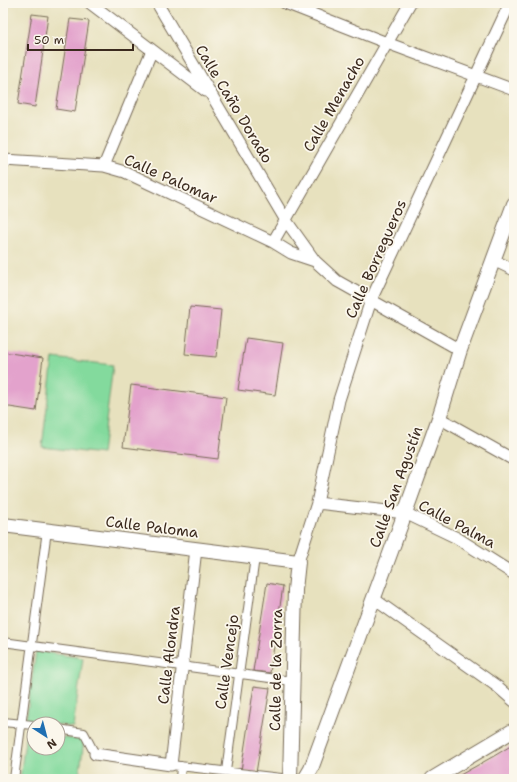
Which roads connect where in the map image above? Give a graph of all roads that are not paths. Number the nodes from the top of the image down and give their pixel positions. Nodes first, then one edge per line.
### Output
1 (90, 3) edge
2 (157, 3) edge
3 (285, 3) edge
4 (410, 3) edge
5 (510, 3) edge
6 (386, 43) junction
7 (152, 50) junction
8 (476, 76) junction
9 (514, 90) edge
10 (211, 94) junction
11 (3, 160) edge
12 (104, 166) junction
13 (514, 204) edge
14 (285, 219) junction
15 (273, 242) junction
16 (493, 260) junction
17 (315, 261) junction
18 (514, 270) edge
19 (371, 300) junction
20 (460, 350) junction
21 (439, 418) junction
22 (514, 460) edge
23 (317, 503) junction
24 (405, 513) junction
25 (3, 524) edge
26 (47, 530) junction
27 (196, 550) junction
28 (255, 557) junction
29 (298, 562) junction
30 (514, 574) edge
31 (374, 599) junction
32 (3, 642) edge
33 (31, 646) junction
34 (182, 666) junction
35 (239, 674) junction
36 (292, 681) junction
37 (514, 701) edge
38 (3, 722) edge
39 (21, 724) junction
40 (26, 725) edge
41 (66, 730) edge
42 (514, 730) edge
43 (94, 754) joint
44 (176, 765) junction
45 (226, 771) junction
46 (14, 779) edge
47 (180, 779) edge
48 (290, 779) edge
49 (305, 779) edge
50 (432, 779) edge

1 - 7 street
2 - 10 street, Calle Caño Dorado
3 - 6 street
4 - 6 street, Calle Menacho
5 - 8 street, Calle Borregueros
6 - 8 street
6 - 14 street, Calle Menacho
7 - 10 street
7 - 12 street
8 - 9 street
8 - 19 street, Calle Borregueros
10 - 14 street, Calle Caño Dorado
11 - 12 street, Calle Palomar
12 - 15 street, Calle Palomar
13 - 16 street, Calle San Agustín
14 - 15 street, Calle Menacho
14 - 17 street, Calle Caño Dorado
15 - 17 street, Calle Palomar
16 - 18 street
16 - 20 street, Calle San Agustín
17 - 19 street
19 - 20 street
19 - 23 street, Calle Borregueros
20 - 21 street, Calle San Agustín
21 - 22 street
21 - 24 street, Calle San Agustín
23 - 24 street, Calle Palma
23 - 29 street, Calle Borregueros
24 - 30 street, Calle Palma
24 - 31 street, Calle San Agustín
25 - 26 street, Calle Paloma
26 - 27 street, Calle Paloma
26 - 33 street
27 - 28 street, Calle Paloma
27 - 34 street, Calle Alondra
28 - 29 street, Calle Paloma
28 - 35 street, Calle Vencejo
29 - 36 street, Calle de la Zorra
31 - 37 street
31 - 49 street, Calle San Agustín
32 - 33 street
33 - 34 street
33 - 39 street
34 - 35 street
34 - 44 street, Calle Alondra
35 - 36 street
35 - 45 street, Calle Vencejo
36 - 48 street, Calle de la Zorra
38 - 39 street
39 - 40 street
39 - 46 street
41 - 43 street
42 - 50 street
43 - 44 street
44 - 45 street
44 - 47 street
45 - 48 street

